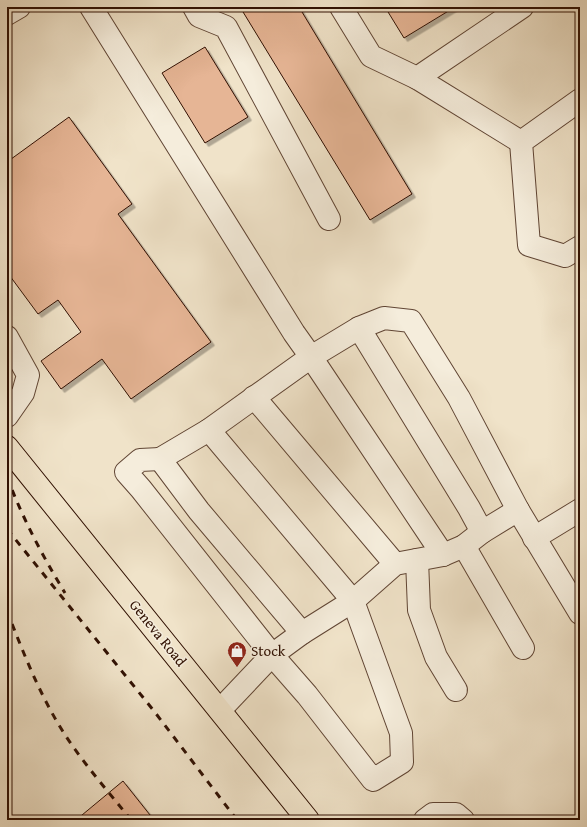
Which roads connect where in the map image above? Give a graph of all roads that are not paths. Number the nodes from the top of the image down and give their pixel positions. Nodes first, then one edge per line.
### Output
1 (19, 7) edge
2 (91, 7) edge
3 (194, 7) edge
4 (341, 7) edge
5 (522, 7) edge
6 (7, 14) edge
7 (416, 78) junction
8 (580, 100) edge
9 (521, 142) junction
10 (329, 219) dead end
11 (580, 247) edge
12 (359, 328) junction
13 (7, 338) edge
14 (311, 357) junction
15 (254, 397) junction
16 (7, 416) edge
17 (209, 430) junction
18 (7, 446) edge
19 (160, 459) junction
20 (518, 510) junction
21 (580, 510) edge
22 (482, 532) junction
23 (534, 538) junction
24 (464, 546) junction
25 (443, 555) junction
26 (417, 560) junction
27 (395, 564) junction
28 (353, 601) junction
29 (580, 614) edge
30 (302, 633) junction
31 (523, 648) dead end
32 (272, 655) junction
33 (456, 690) dead end
34 (220, 710) junction
35 (308, 820) edge
36 (425, 820) edge
37 (463, 820) edge

1 - 6 street
2 - 14 street
3 - 10 street
4 - 7 street
5 - 7 street
7 - 9 street
8 - 9 street
9 - 11 street
12 - 14 street
12 - 20 street
12 - 22 street
13 - 16 street
14 - 15 street
14 - 25 street
15 - 17 street
15 - 27 street
17 - 19 street
17 - 28 street
18 - 34 main road, Geneva Road
19 - 30 street
19 - 32 street
20 - 22 street
20 - 23 street
21 - 23 street
22 - 24 street
23 - 29 street
24 - 25 street
24 - 31 street
25 - 26 street
26 - 27 street
26 - 33 street
27 - 28 street
28 - 30 street
28 - 32 street
30 - 32 street
32 - 34 street
34 - 35 main road, Geneva Road
36 - 37 street

